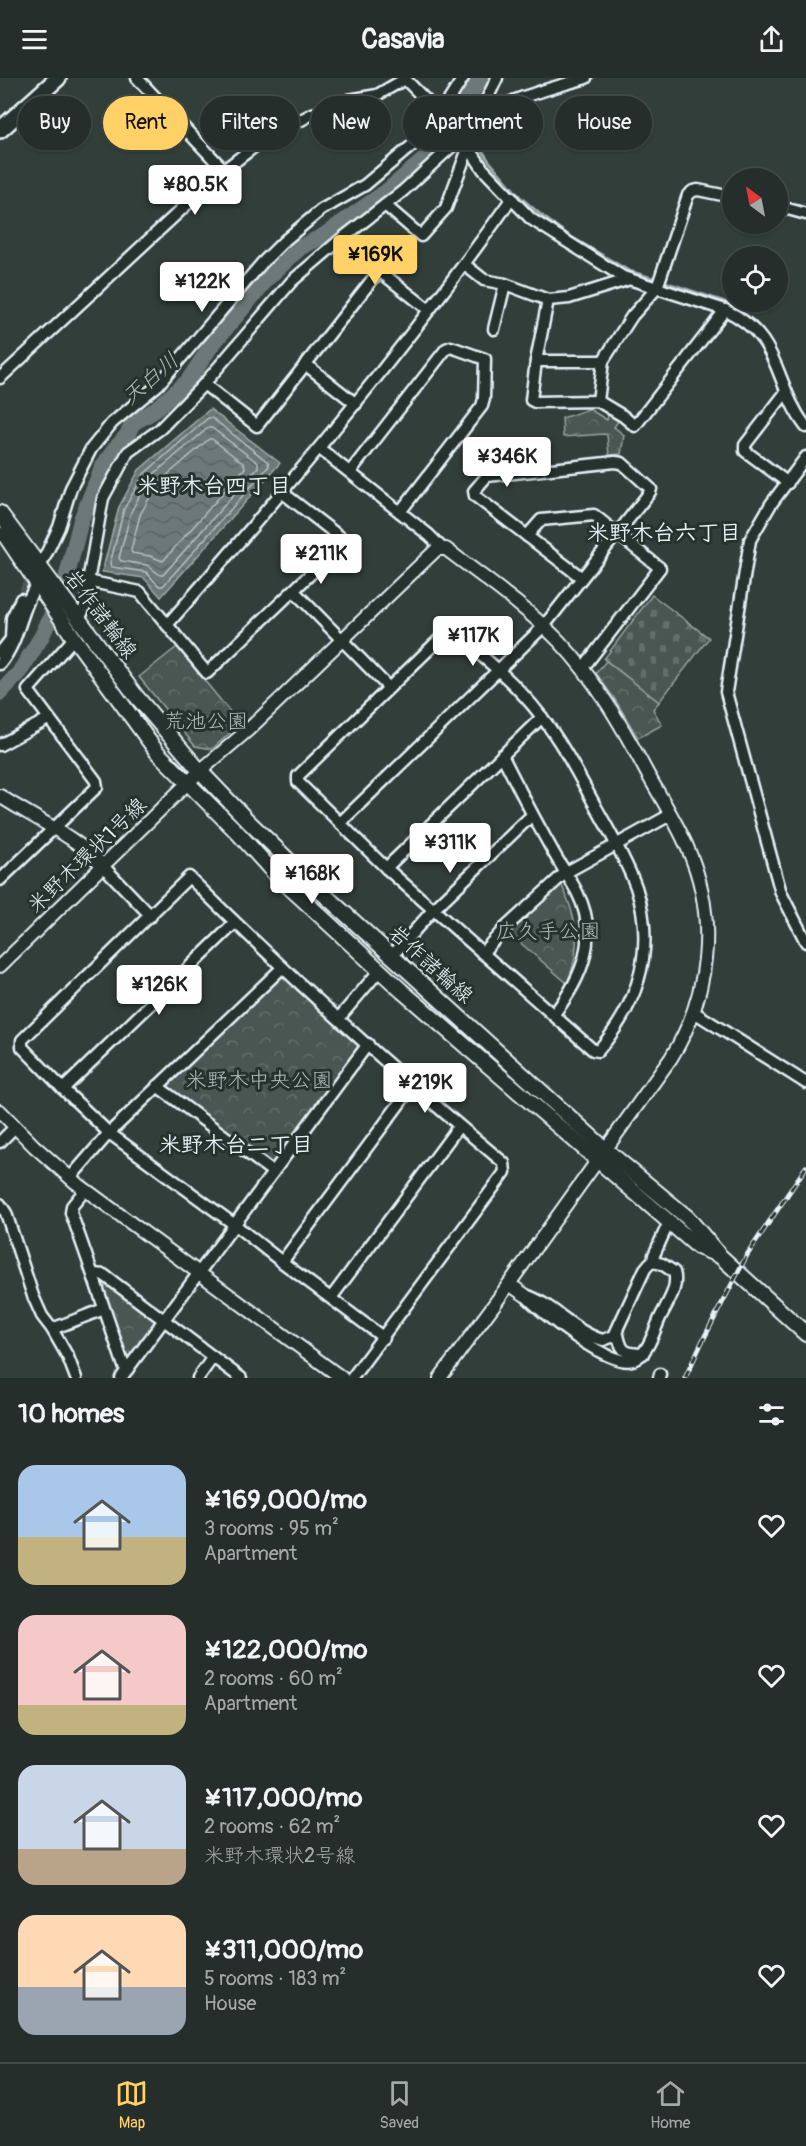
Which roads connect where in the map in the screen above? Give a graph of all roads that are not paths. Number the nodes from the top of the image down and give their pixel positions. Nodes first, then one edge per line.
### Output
1 (58, 78) edge
2 (137, 78) edge
3 (463, 78) edge
4 (497, 78) edge
5 (586, 78) edge
6 (404, 79) edge
7 (420, 96) edge
8 (452, 96) edge
9 (488, 96) edge
10 (531, 96) edge
11 (0, 130) edge
12 (408, 150) edge
13 (456, 150) edge
14 (464, 150) edge
15 (471, 150) edge
16 (224, 170) junction
17 (722, 195) edge
18 (512, 198) junction
19 (385, 205) junction
20 (788, 209) edge
21 (806, 214) edge
22 (340, 240) junction
23 (465, 265) junction
24 (379, 271) junction
25 (631, 279) junction
26 (506, 284) junction
27 (657, 288) junction
28 (548, 300) junction
29 (722, 309) edge
30 (429, 310) junction
31 (723, 312) edge
32 (729, 312) edge
33 (494, 329) dead end
34 (536, 361) junction
35 (603, 361) junction
36 (305, 364) junction
37 (0, 378) edge
38 (204, 384) junction
39 (786, 392) junction
40 (598, 401) junction
41 (356, 404) junction
42 (806, 427) edge
43 (320, 449) junction
44 (806, 457) edge
45 (350, 472) junction
46 (788, 483) junction
47 (71, 488) junction
48 (283, 493) junction
49 (400, 512) junction
50 (0, 513) edge
51 (0, 528) edge
52 (617, 533) junction
53 (527, 536) junction
54 (44, 547) dead end
55 (442, 548) junction
56 (40, 567) junction
57 (582, 578) junction
58 (92, 582) junction
59 (38, 585) junction
60 (294, 591) junction
61 (24, 592) tunnel mouth
62 (73, 623) junction
63 (167, 625) junction
64 (544, 626) junction
65 (341, 639) junction
66 (0, 653) edge
67 (0, 664) edge
68 (583, 668) junction
69 (499, 670) junction
70 (388, 688) junction
71 (542, 717) junction
72 (48, 719) junction
73 (0, 745) edge
74 (502, 755) junction
75 (200, 771) junction
76 (188, 783) junction
77 (0, 796) edge
78 (532, 814) junction
79 (670, 815) junction
80 (340, 823) junction
81 (56, 827) junction
82 (616, 844) junction
83 (103, 866) junction
84 (386, 868) junction
85 (565, 873) junction
86 (0, 880) edge
87 (433, 910) junction
88 (151, 916) junction
89 (235, 923) junction
90 (806, 942) edge
91 (482, 952) junction
92 (392, 957) junction
93 (0, 966) edge
94 (282, 968) junction
95 (379, 971) junction
96 (694, 1012) junction
97 (554, 1014) junction
98 (339, 1018) junction
99 (368, 1044) junction
100 (806, 1083) edge
101 (414, 1084) junction
102 (157, 1086) junction
103 (63, 1089) junction
104 (0, 1111) edge
105 (459, 1126) junction
106 (15, 1127) junction
107 (109, 1133) junction
108 (0, 1142) edge
109 (602, 1155) junction
110 (273, 1172) junction
111 (70, 1178) junction
112 (85, 1190) junction
113 (0, 1204) edge
114 (669, 1222) junction
115 (235, 1225) junction
116 (720, 1256) junction
117 (282, 1262) junction
118 (653, 1262) junction
119 (199, 1272) junction
120 (94, 1274) junction
121 (509, 1284) junction
122 (525, 1295) junction
123 (331, 1298) junction
124 (104, 1309) junction
125 (165, 1319) junction
126 (52, 1329) junction
127 (616, 1330) junction
128 (806, 1334) edge
129 (384, 1338) junction
130 (643, 1354) junction
131 (213, 1357) junction
132 (124, 1374) edge
133 (76, 1378) edge
134 (198, 1378) edge
135 (241, 1378) edge
136 (342, 1378) edge
137 (352, 1378) edge
138 (440, 1378) edge

1 - 11 main road
2 - 16 street
3 - 8 street
4 - 9 street
5 - 10 street
6 - 7 street
6 - 16 street
12 - 47 street
13 - 19 street
14 - 19 street
15 - 18 street
16 - 37 street
17 - 27 street
18 - 23 street
18 - 25 street
19 - 22 street
20 - 21 street
22 - 24 street
22 - 38 street
23 - 26 street
23 - 30 street
24 - 30 street
24 - 36 street
25 - 27 street
25 - 28 street
26 - 28 street
26 - 33 street
27 - 29 street
27 - 35 street
28 - 34 street
30 - 41 street
31 - 40 street
32 - 39 street
34 - 35 street
34 - 40 street
35 - 40 street
36 - 38 street
36 - 41 street
38 - 58 street
39 - 42 street
39 - 46 street
41 - 43 street
43 - 45 street
43 - 48 street
44 - 46 street
45 - 49 street
45 - 49 street
46 - 90 street
47 - 54 street
47 - 56 street
48 - 60 street
48 - 63 street
49 - 55 street
50 - 56 main road, 岩作諸輪線
51 - 59 main road, 岩作諸輪線
52 - 53 street
52 - 53 street
52 - 57 street
52 - 68 street
53 - 57 street
55 - 64 street
55 - 65 street, 米野木環状1号線
56 - 62 main road, 岩作諸輪線
57 - 64 street
58 - 62 street
58 - 63 street
59 - 62 main road, 岩作諸輪線
59 - 67 street
60 - 63 street
60 - 65 street
61 - 66 street
62 - 72 street
62 - 75 main road, 岩作諸輪線
62 - 76 main road, 岩作諸輪線
64 - 68 street
64 - 69 street
65 - 70 street
65 - 75 street, 米野木環状1号線
68 - 79 street
69 - 70 street
69 - 71 street
69 - 80 street
70 - 80 street
71 - 74 street
71 - 82 street
72 - 73 street
72 - 81 street
74 - 78 street
74 - 84 street
75 - 76 street, 米野木環状1号線
75 - 92 main road, 岩作諸輪線
76 - 83 street, 米野木環状1号線
76 - 95 main road, 岩作諸輪線
77 - 81 street
78 - 85 street
78 - 87 street
79 - 82 street
79 - 96 street
80 - 84 street
81 - 83 street
81 - 86 street
82 - 85 street
82 - 97 street
83 - 88 street
83 - 93 street, 米野木環状1号線
84 - 87 street
85 - 91 street
85 - 97 street
87 - 91 street
87 - 92 street
88 - 89 street
88 - 103 street
89 - 94 street
89 - 103 street
91 - 97 street
92 - 109 main road, 岩作諸輪線
94 - 98 street
94 - 102 street
95 - 98 street
95 - 109 main road, 岩作諸輪線
96 - 100 street
96 - 109 street
98 - 99 street
99 - 101 street
99 - 110 street
101 - 105 street
101 - 117 street
102 - 107 street
102 - 110 street
103 - 107 street
104 - 106 street
105 - 123 street
105 - 129 street
106 - 108 street
106 - 111 street
107 - 111 street
107 - 115 street
109 - 114 main road, 岩作諸輪線
109 - 116 main road, 岩作諸輪線
109 - 121 street
110 - 115 street
111 - 112 street
112 - 119 street
112 - 120 street
113 - 126 street
114 - 116 main road, 岩作諸輪線
114 - 118 street
115 - 117 street
115 - 119 street
116 - 128 main road, 岩作諸輪線
117 - 123 street
118 - 127 street
118 - 130 street
119 - 125 street
119 - 136 street
120 - 124 street
120 - 125 street
121 - 122 street
121 - 138 street
122 - 127 street
122 - 130 street
123 - 129 street
124 - 126 street
124 - 132 street
125 - 131 street
125 - 132 street
126 - 133 street
127 - 130 street
129 - 137 street
131 - 134 street
131 - 135 street

